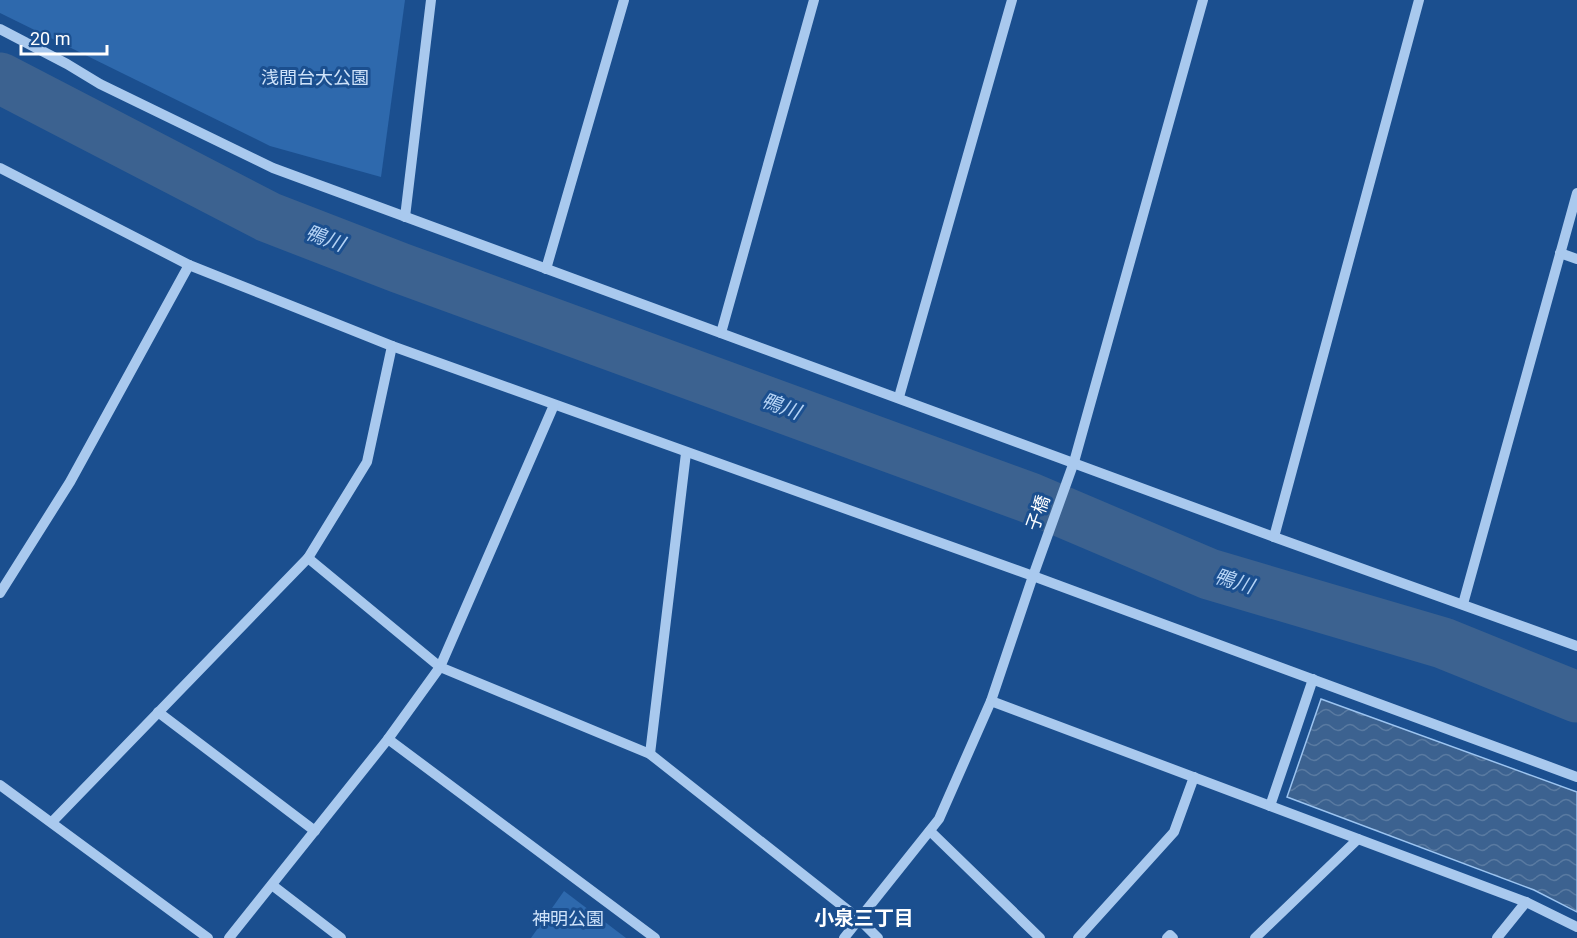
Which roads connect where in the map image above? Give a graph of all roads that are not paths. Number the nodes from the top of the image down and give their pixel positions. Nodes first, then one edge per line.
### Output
1 (431, 0) edge
2 (624, 0) edge
3 (814, 0) edge
4 (1012, 0) edge
5 (1203, 0) edge
6 (1419, 0) edge
7 (0, 29) edge
8 (0, 168) edge
9 (1577, 194) edge
10 (405, 217) junction
11 (1560, 254) junction
12 (1577, 259) edge
13 (189, 265) junction
14 (546, 269) junction
15 (722, 333) junction
16 (392, 346) junction
17 (898, 397) junction
18 (554, 405) junction
19 (686, 453) junction
20 (1074, 462) junction
21 (1274, 537) junction
22 (308, 558) junction
23 (1033, 576) junction
24 (0, 592) edge
25 (1463, 604) junction
26 (1577, 646) edge
27 (440, 667) junction
28 (1313, 680) junction
29 (991, 701) junction
30 (158, 712) junction
31 (388, 739) junction
32 (650, 754) junction
33 (1194, 777) junction
34 (1577, 777) edge
35 (0, 785) edge
36 (1270, 806) junction
37 (52, 822) junction
38 (315, 831) junction
39 (930, 831) junction
40 (1358, 839) junction
41 (272, 885) junction
42 (1526, 902) junction
43 (859, 919) junction
44 (1577, 927) edge
45 (208, 938) edge
46 (229, 938) edge
47 (341, 938) edge
48 (655, 938) edge
49 (844, 938) edge
50 (878, 938) edge
51 (1040, 938) edge
52 (1078, 938) edge
53 (1167, 938) edge
54 (1173, 938) edge
55 (1255, 938) edge
56 (1497, 938) edge

1 - 10 street
2 - 14 street
3 - 15 street
4 - 17 street
5 - 20 street, 子橋
6 - 21 street
7 - 10 street
8 - 13 street
9 - 11 street
10 - 14 street
11 - 12 street
11 - 25 street
13 - 16 street
13 - 24 street
14 - 15 street
15 - 17 street
16 - 18 street
16 - 22 street
17 - 20 street
18 - 19 street
18 - 27 street
19 - 23 street
19 - 32 street
20 - 21 street
20 - 23 street, 子橋
21 - 25 street
22 - 27 street
22 - 30 street
23 - 28 street
23 - 29 street, 子橋
25 - 26 street
27 - 31 street
27 - 32 street
28 - 34 street
28 - 36 street
29 - 33 street
29 - 39 street, 子橋
30 - 37 street
30 - 38 street
31 - 38 street
31 - 48 street
32 - 43 street
33 - 36 street
33 - 52 street
35 - 37 street
36 - 40 street
37 - 45 street
38 - 41 street
39 - 43 street, 子橋
39 - 51 street
40 - 42 street
40 - 55 street
41 - 46 street
41 - 47 street
42 - 44 street
42 - 56 street
43 - 49 street, 子橋
43 - 50 street
53 - 54 street

